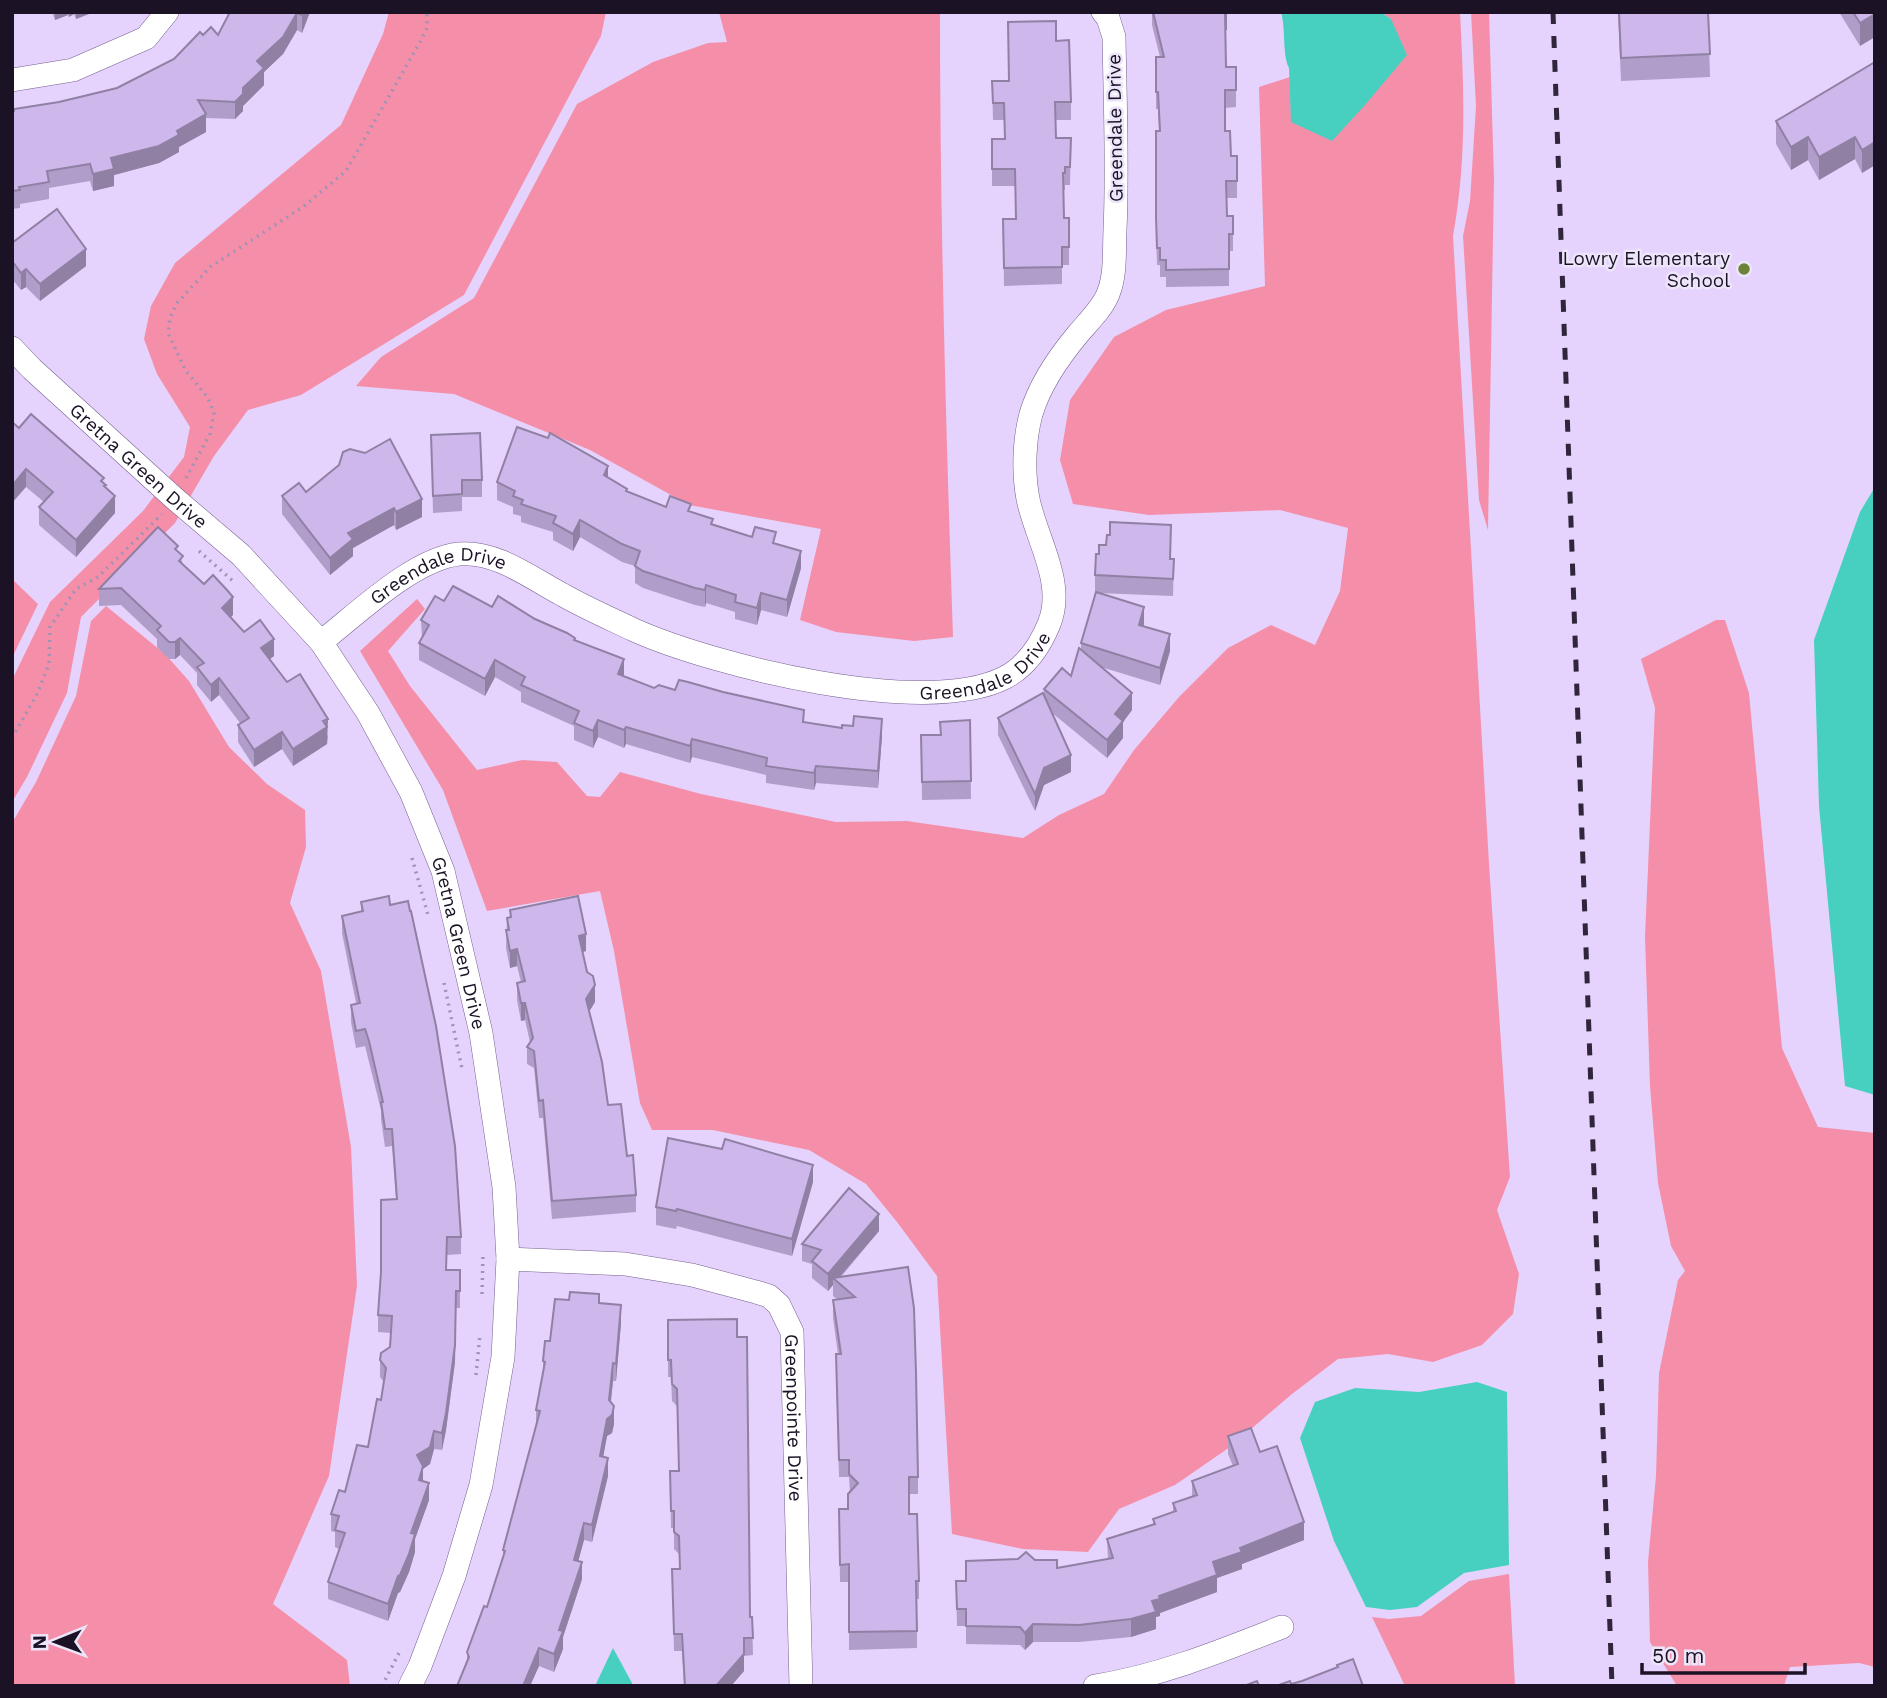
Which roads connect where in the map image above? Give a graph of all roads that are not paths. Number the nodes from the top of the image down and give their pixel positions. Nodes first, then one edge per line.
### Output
1 (167, 12) edge
2 (1103, 12) edge
3 (12, 80) edge
4 (12, 348) edge
5 (321, 642) junction
6 (508, 1259) junction
7 (1282, 1627) dead end
8 (410, 1686) edge
9 (801, 1686) edge
10 (1095, 1686) edge

1 - 3 street
2 - 5 street, Greendale Drive
4 - 5 street, Gretna Green Drive
5 - 6 street, Gretna Green Drive
6 - 8 street, Gretna Green Drive
6 - 9 street, Greenpointe Drive
7 - 10 street

